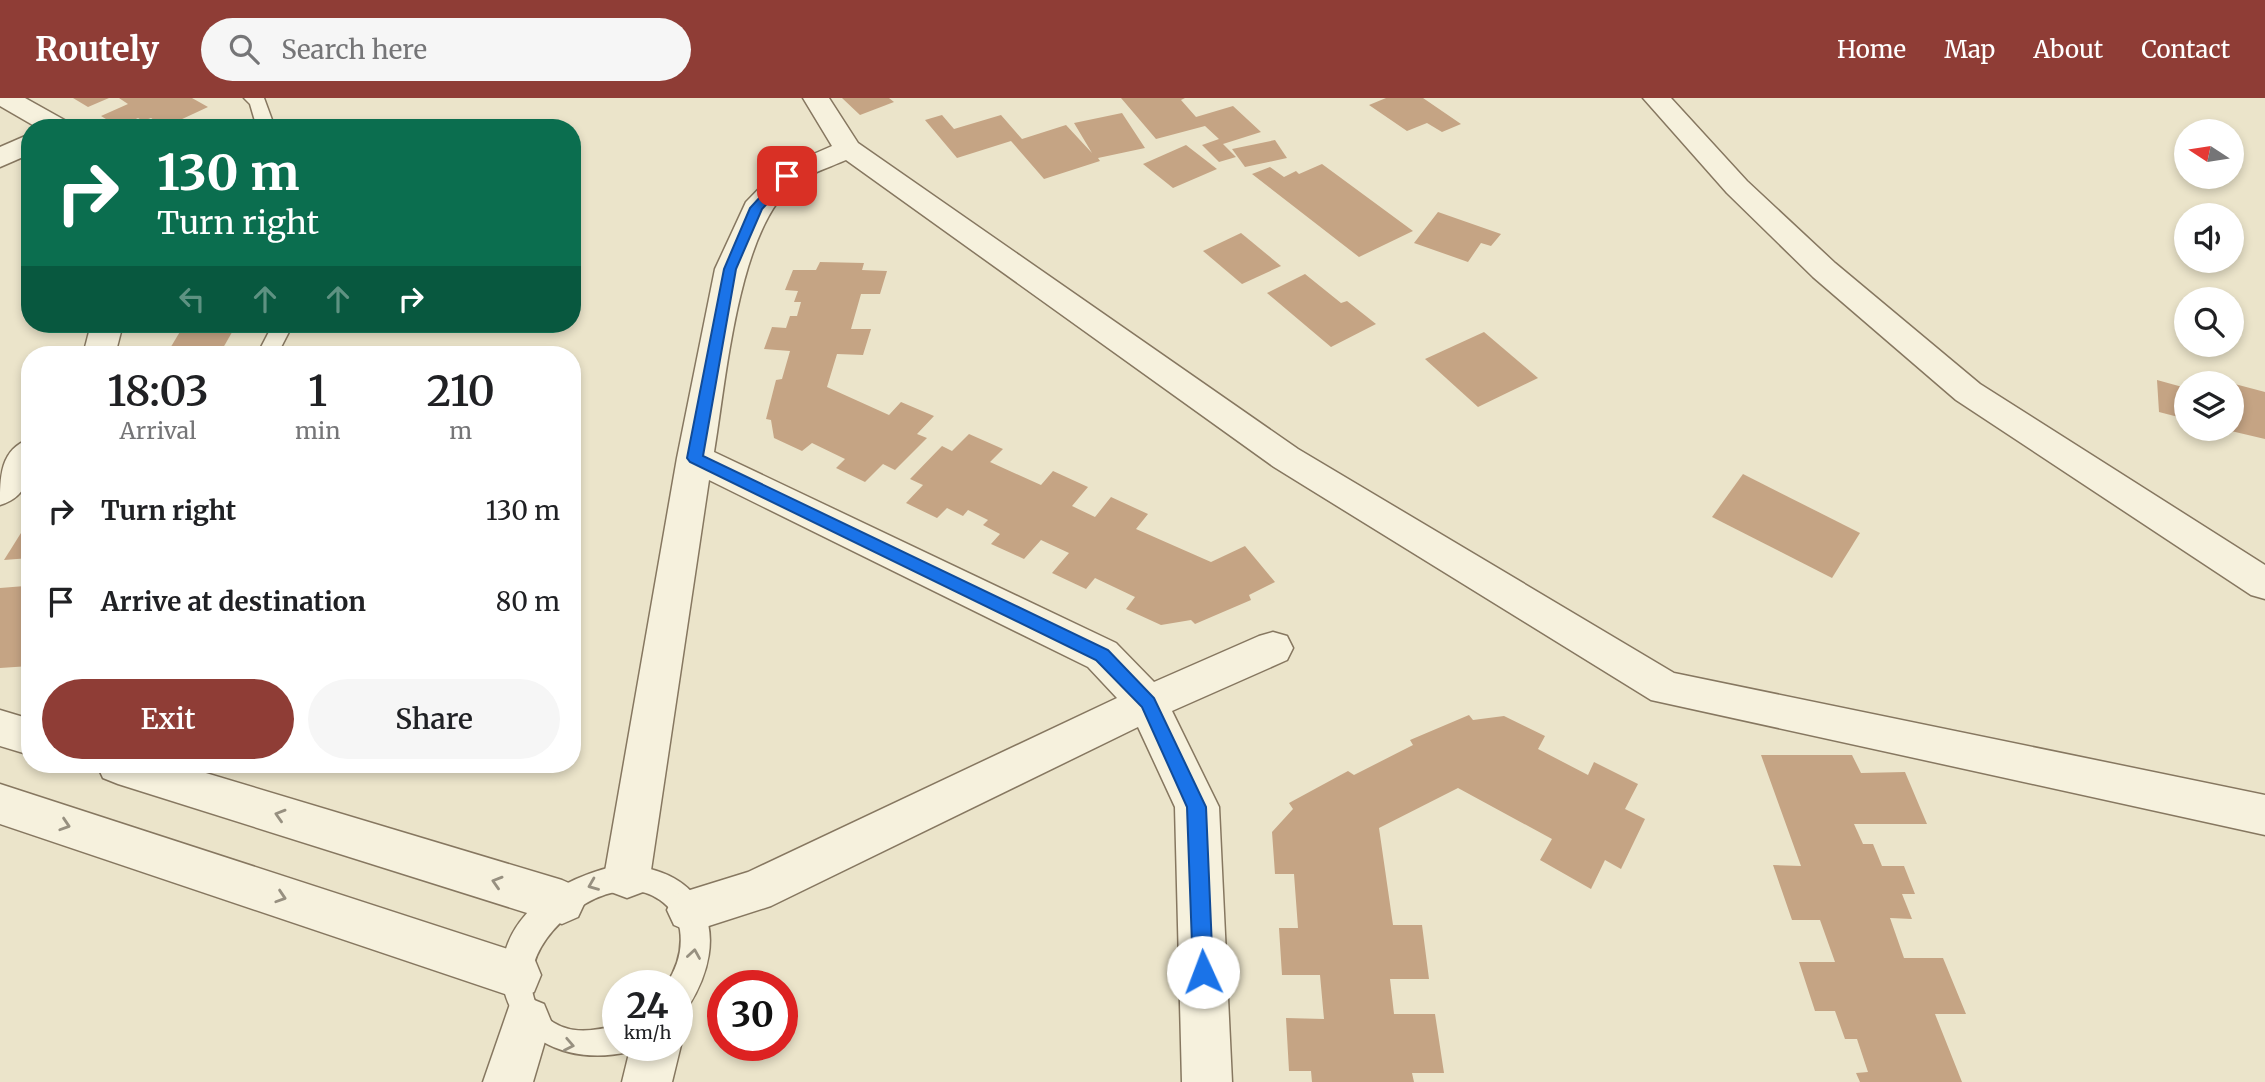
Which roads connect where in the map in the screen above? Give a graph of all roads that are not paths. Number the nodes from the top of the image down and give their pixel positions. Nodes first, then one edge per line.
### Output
1 (6, 98) edge
2 (252, 98) edge
3 (816, 98) edge
4 (1656, 98) edge
5 (42, 119) edge
6 (263, 119) edge
7 (21, 147) edge
8 (848, 149) junction
9 (0, 159) edge
10 (695, 458) junction
11 (2265, 584) edge
12 (1273, 648) dead end
13 (1148, 703) junction
14 (0, 728) edge
15 (21, 734) edge
16 (144, 773) edge
17 (0, 804) edge
18 (2265, 815) edge
19 (627, 877) junction
20 (562, 902) junction
21 (690, 910) junction
22 (691, 970) edge
23 (517, 975) junction
24 (527, 1021) junction
25 (602, 1045) edge
26 (652, 1061) edge
27 (508, 1082) edge
28 (647, 1082) edge
29 (1207, 1082) edge

1 - 5 street
2 - 6 lane
3 - 8 street
4 - 11 street
7 - 9 street
8 - 10 street
8 - 18 street
10 - 13 street
10 - 19 street
12 - 13 street
13 - 21 street
13 - 29 street
14 - 15 street
20 -> 16 street
17 -> 23 street
19 -> 20 lane
19 - 21 lane
20 - 23 lane
22 -> 21 lane
23 - 24 lane
24 -> 25 lane
24 - 27 street
26 - 28 street

